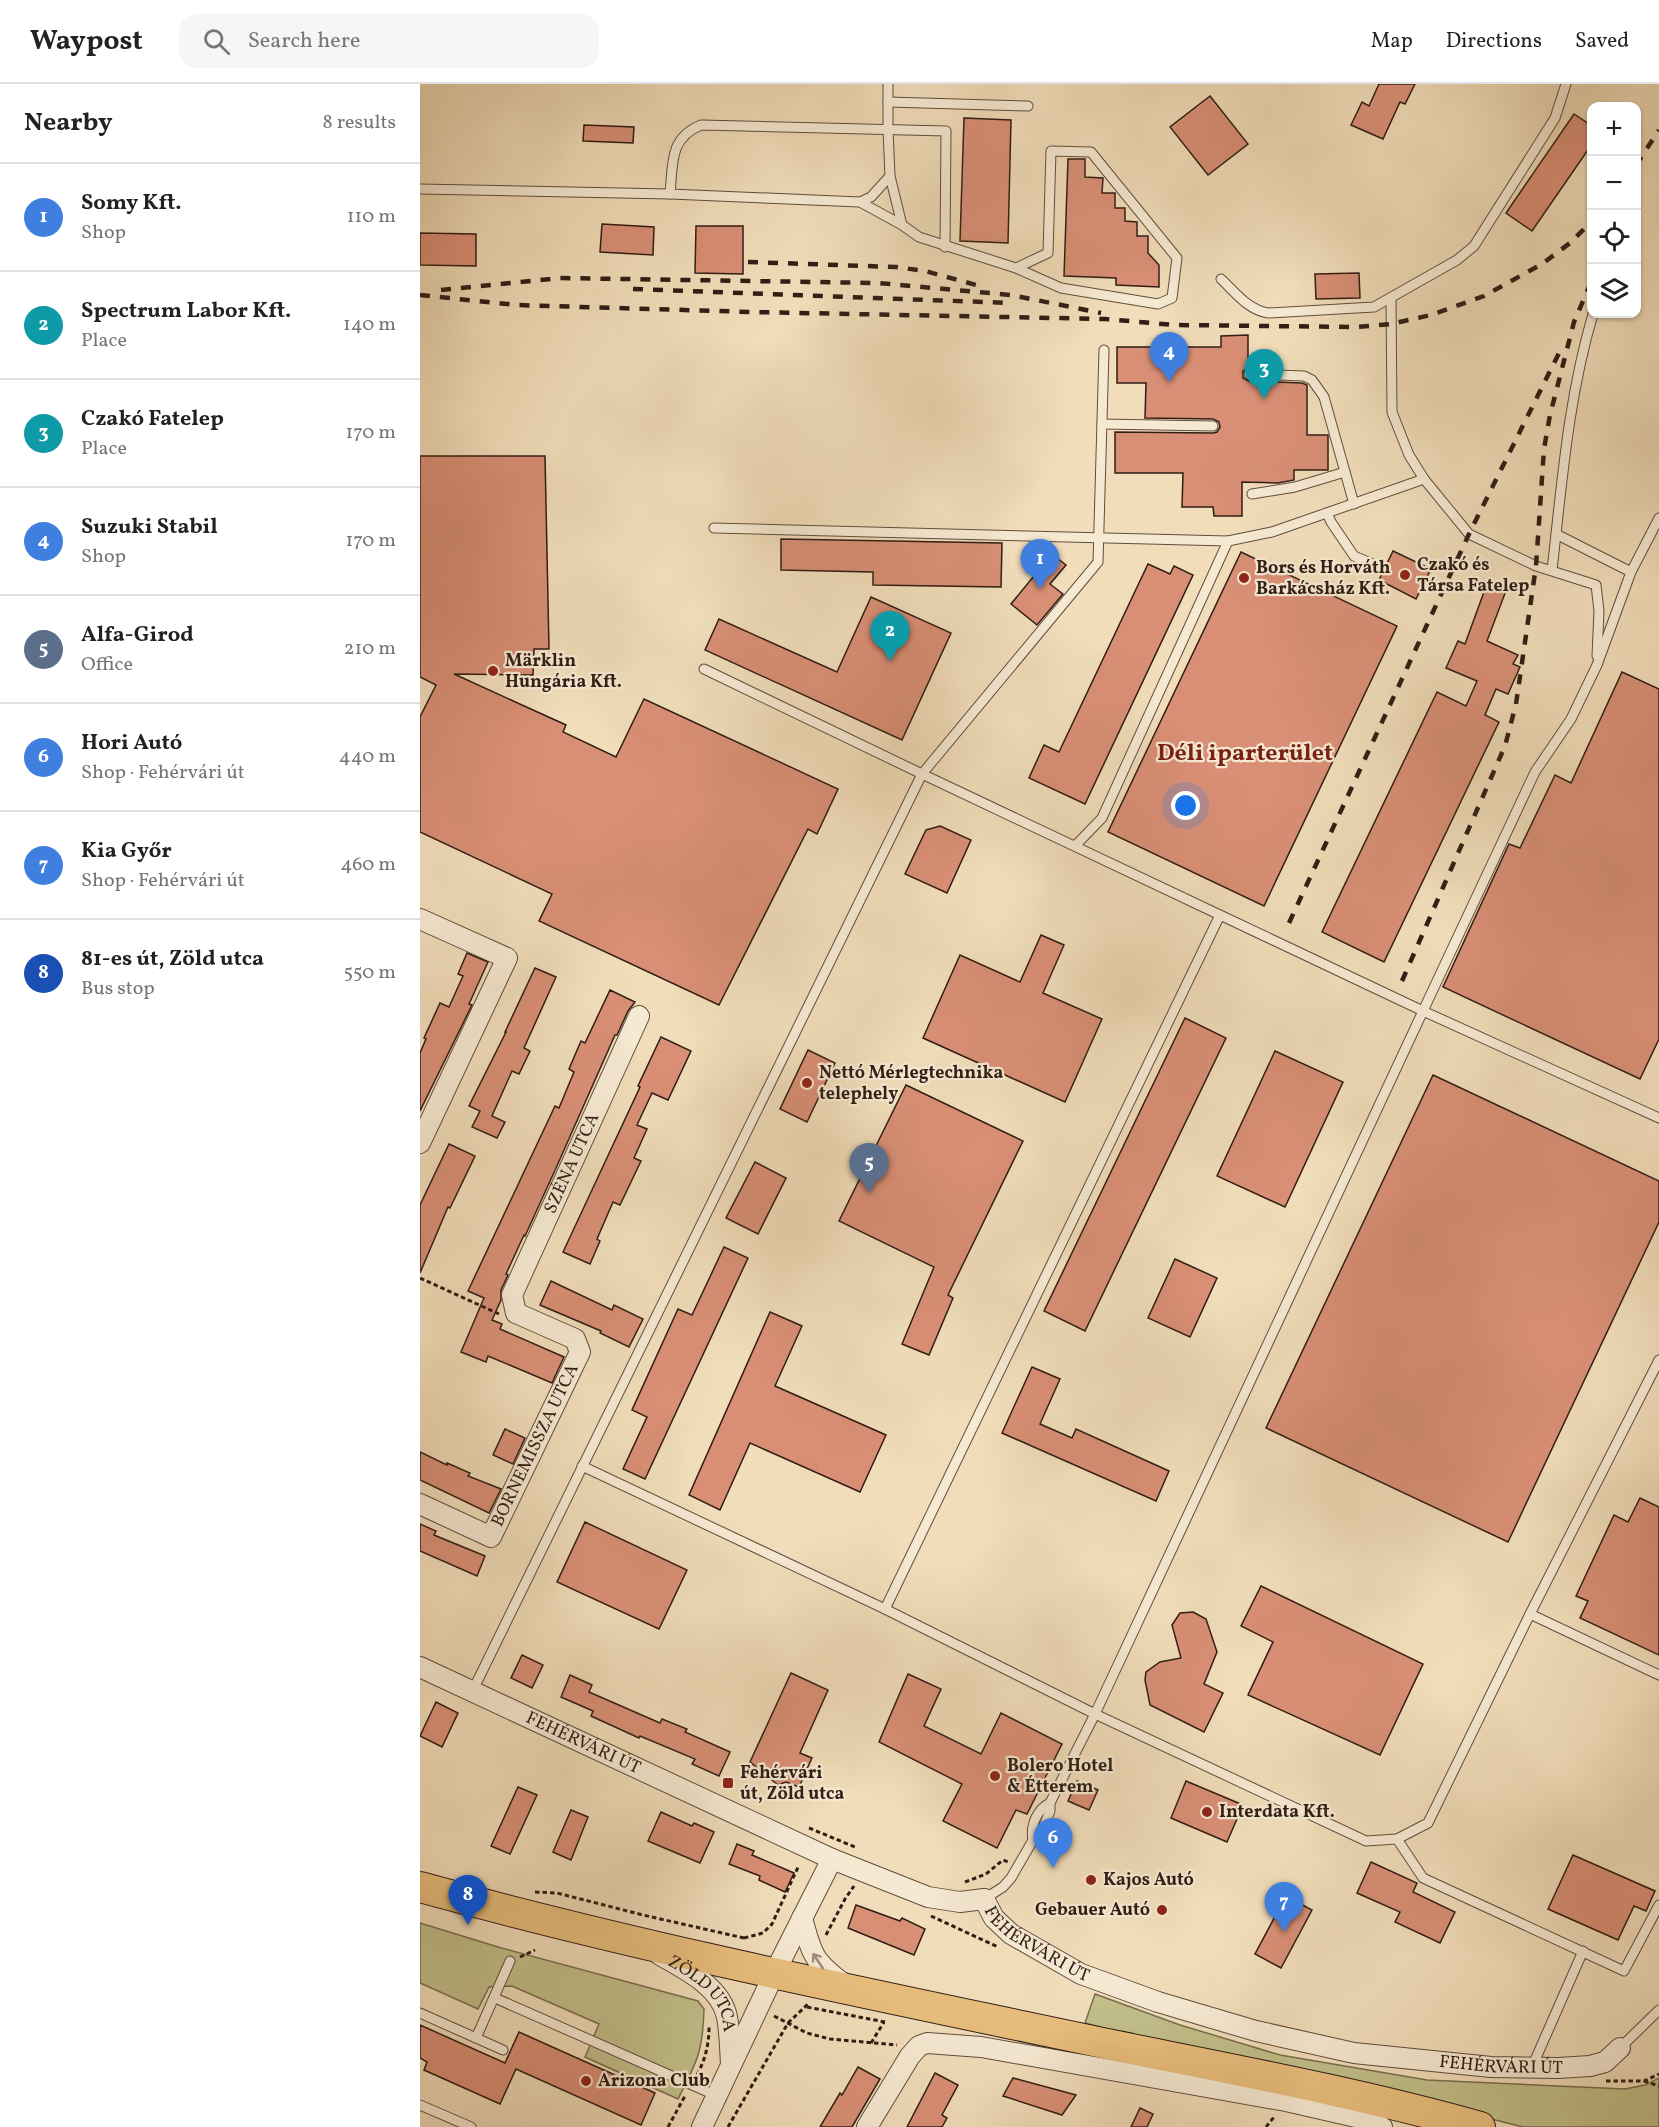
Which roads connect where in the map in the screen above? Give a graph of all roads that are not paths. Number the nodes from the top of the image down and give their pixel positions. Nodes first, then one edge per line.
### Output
1 (888, 84) edge
2 (1566, 84) edge
3 (888, 102) junction
4 (1028, 106) dead end
5 (888, 130) junction
6 (890, 176) junction
7 (420, 189) edge
8 (670, 194) junction
9 (860, 202) junction
10 (902, 225) junction
11 (945, 247) junction
12 (1016, 268) junction
13 (1221, 279) dead end
14 (1391, 298) junction
15 (1592, 318) edge
16 (1104, 350) dead end
17 (1249, 374) dead end
18 (1102, 424) junction
19 (1213, 426) dead end
20 (1345, 472) junction
21 (1424, 479) junction
22 (1252, 494) dead end
23 (1354, 504) junction
24 (1327, 513) junction
25 (1659, 518) edge
26 (714, 528) dead end
27 (1556, 534) junction
28 (1100, 538) junction
29 (1228, 541) junction
30 (1377, 567) dead end
31 (1552, 570) junction
32 (1631, 572) junction
33 (1597, 665) junction
34 (704, 669) dead end
35 (922, 774) junction
36 (1075, 846) junction
37 (1220, 915) junction
38 (420, 919) edge
39 (1423, 1011) junction
40 (639, 1016) dead end
41 (1659, 1118) edge
42 (420, 1143) edge
43 (580, 1352) joint
44 (1659, 1360) edge
45 (582, 1466) junction
46 (420, 1504) edge
47 (885, 1609) junction
48 (1530, 1614) junction
49 (420, 1667) edge
50 (1659, 1675) edge
51 (472, 1692) junction
52 (1095, 1714) junction
53 (1396, 1839) junction
54 (832, 1859) junction
55 (420, 1887) edge
56 (984, 1899) junction
57 (1659, 1905) edge
58 (802, 1918) junction
59 (638, 1942) junction
60 (1583, 1952) junction
61 (510, 1961) dead end
62 (774, 1974) junction
63 (816, 1986) junction
64 (495, 1998) junction
65 (1659, 2010) edge
66 (420, 2013) edge
67 (476, 2038) junction
68 (1620, 2048) joint
69 (503, 2050) dead end
70 (731, 2067) junction
71 (1532, 2067) junction
72 (717, 2096) junction
73 (420, 2105) edge
74 (471, 2127) edge
75 (702, 2127) edge
76 (867, 2127) edge
77 (1382, 2127) edge
78 (1480, 2127) edge

1 - 3 lane
2 - 14 lane
3 - 4 lane
3 - 5 lane
5 - 6 lane
5 - 8 lane
5 - 11 lane
6 - 9 lane
6 - 10 lane
7 - 8 lane
8 - 9 lane
9 - 10 lane
10 - 11 lane
11 - 12 lane
12 - 12 lane
13 - 14 lane
14 - 21 lane
15 - 27 lane
16 - 18 lane
17 - 20 lane
18 - 19 lane
18 - 28 lane
20 - 22 lane
20 - 23 lane
21 - 23 lane
21 - 31 lane
23 - 24 lane
24 - 29 lane
24 - 30 lane
25 - 32 lane
26 - 28 lane
27 - 31 lane
27 - 32 lane
28 - 29 lane
28 - 35 lane
29 - 36 lane
31 - 33 lane
32 - 33 lane
33 - 39 lane
34 - 35 lane
35 - 36 lane
35 - 45 lane
36 - 37 lane
37 - 39 lane
37 - 47 lane
38 - 42 street
39 - 41 lane
39 - 52 lane
40 - 43 street, SZÉNA UTCA
43 - 46 street, BORNEMISSZA UTCA
44 - 48 lane
45 - 47 lane
45 - 51 lane
47 - 52 lane
48 - 50 lane
48 - 53 lane
49 - 51 street, FEHÉRVÁRI ÚT
51 - 54 street, FEHÉRVÁRI ÚT
52 - 53 lane
52 - 56 lane
53 - 60 lane
54 - 56 street, FEHÉRVÁRI ÚT
54 - 58 street, ZÖLD UTCA
55 - 59 main road
56 - 71 street, FEHÉRVÁRI ÚT
57 - 60 lane
58 - 62 street, ZÖLD UTCA
63 -> 58 street
59 - 62 main road
59 - 70 street, ZÖLD UTCA
60 - 71 lane
61 - 64 lane
62 - 63 main road
62 - 70 street, ZÖLD UTCA
63 - 78 main road
64 - 67 lane
64 - 72 lane
65 - 68 lane
66 - 67 lane
67 - 69 lane
68 - 71 street, FEHÉRVÁRI ÚT
70 - 72 street, ZÖLD UTCA
72 - 75 street, ZÖLD UTCA
73 - 74 lane
76 - 77 street

